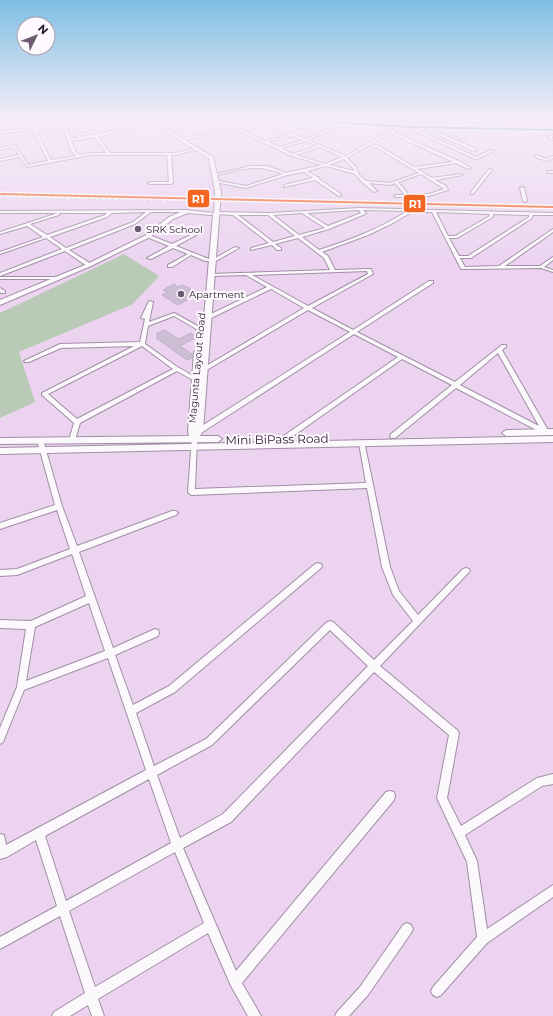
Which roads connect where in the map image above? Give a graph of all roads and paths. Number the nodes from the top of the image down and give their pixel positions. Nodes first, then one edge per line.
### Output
1 (170, 165) edge
2 (212, 165) edge
3 (253, 165) edge
4 (257, 165) edge
5 (352, 165) edge
6 (409, 165) edge
7 (433, 165) edge
8 (465, 165) edge
9 (325, 166) joint
10 (413, 168) junction
11 (469, 168) dead end
12 (490, 170) dead end
13 (305, 171) junction
14 (295, 172) junction
15 (548, 172) dead end
16 (553, 172) edge
17 (356, 173) junction
18 (421, 173) junction
19 (286, 174) junction
20 (214, 175) junction
21 (461, 175) dead end
22 (318, 178) junction
23 (431, 179) junction
24 (310, 180) junction
25 (364, 182) junction
26 (396, 182) junction
27 (150, 183) dead end
28 (215, 184) junction
29 (285, 186) dead end
30 (522, 188) dead end
31 (375, 191) dead end
32 (472, 193) dead end
33 (340, 195) dead end
34 (396, 196) dead end
35 (408, 196) junction
36 (525, 201) dead end
37 (360, 209) junction
38 (412, 210) junction
39 (187, 211) junction
40 (433, 211) junction
41 (64, 212) junction
42 (111, 212) junction
43 (149, 212) junction
44 (303, 212) junction
45 (491, 212) junction
46 (0, 213) edge
47 (213, 213) junction
48 (235, 214) junction
49 (269, 214) junction
50 (531, 214) junction
51 (553, 214) edge
52 (27, 224) junction
53 (328, 228) junction
54 (553, 230) edge
55 (0, 233) edge
56 (194, 235) dead end
57 (46, 236) junction
58 (148, 236) junction
59 (299, 237) junction
60 (447, 237) junction
61 (272, 244) junction
62 (172, 246) junction
63 (237, 248) dead end
64 (66, 249) junction
65 (253, 249) dead end
66 (279, 249) dead end
67 (319, 251) junction
68 (0, 253) edge
69 (192, 253) junction
70 (457, 257) junction
71 (150, 258) dead end
72 (553, 258) edge
73 (210, 260) junction
74 (553, 264) edge
75 (89, 265) junction
76 (170, 266) dead end
77 (541, 267) junction
78 (501, 268) junction
79 (333, 271) junction
80 (553, 271) edge
81 (247, 274) junction
82 (211, 275) junction
83 (0, 277) edge
84 (58, 278) junction
85 (431, 282) dead end
86 (271, 287) junction
87 (0, 303) edge
88 (308, 308) junction
89 (144, 318) dead end
90 (207, 318) junction
91 (146, 325) junction
92 (200, 329) junction
93 (353, 331) junction
94 (142, 344) junction
95 (402, 357) junction
96 (27, 362) dead end
97 (177, 368) junction
98 (203, 370) junction
99 (195, 379) junction
100 (455, 385) junction
101 (77, 422) junction
102 (200, 431) junction
103 (393, 436) junction
104 (550, 436) edge
105 (284, 439) junction
106 (40, 440) junction
107 (72, 440) junction
108 (0, 441) edge
109 (194, 443) junction
110 (362, 443) junction
111 (42, 450) junction
112 (0, 451) edge
113 (370, 486) junction
114 (59, 506) junction
115 (174, 513) dead end
116 (0, 526) edge
117 (75, 550) junction
118 (318, 566) dead end
119 (466, 571) dead end
120 (0, 573) edge
121 (91, 598) junction
122 (418, 621) junction
123 (0, 624) edge
124 (31, 625) junction
125 (155, 633) dead end
126 (110, 653) junction
127 (375, 666) junction
128 (21, 687) junction
129 (131, 711) junction
130 (0, 739) edge
131 (152, 772) junction
132 (553, 779) edge
133 (390, 796) dead end
134 (459, 833) junction
135 (39, 834) junction
136 (0, 839) edge
137 (177, 845) junction
138 (1, 854) edge
139 (553, 890) edge
140 (63, 908) junction
141 (211, 925) junction
142 (407, 929) dead end
143 (483, 939) junction
144 (0, 943) edge
145 (235, 982) junction
146 (437, 991) dead end
147 (91, 996) junction
148 (58, 1016) edge
149 (98, 1016) edge
150 (255, 1016) edge
151 (341, 1016) edge

1 - 27 street
2 - 20 main road, Magunta Layout Road
3 - 20 street
4 - 19 street
5 - 17 street
6 - 10 street
7 - 10 street
8 - 11 street
9 - 13 street
9 - 17 street
10 - 18 street
12 - 32 street
13 - 14 street
13 - 22 street
14 - 19 street
14 - 24 street
15 - 16 street
17 - 25 street
18 - 23 street
18 - 26 street
19 - 28 street
20 - 28 main road, Magunta Layout Road
21 - 23 street
22 - 24 street
22 - 33 street
23 - 35 street
24 - 29 street
25 - 26 street
25 - 31 street
26 - 35 street
28 - 47 main road, Magunta Layout Road
30 - 36 street
34 - 35 street
37 - 38 street
37 - 44 street
37 - 53 street
38 - 40 street
38 - 67 street
39 - 43 street
39 - 47 main road
39 - 58 main road
40 - 45 street
40 - 60 street
41 - 42 street
41 - 46 street
41 - 52 street
42 - 43 street
42 - 57 street
43 - 64 street
44 - 49 street
44 - 53 street
45 - 50 street
45 - 60 street
47 - 48 street
47 - 73 main road, Magunta Layout Road
48 - 49 street
48 - 61 street
49 - 59 street
50 - 51 street
50 - 70 street
52 - 55 street
52 - 57 street
53 - 59 street
54 - 78 street
56 - 62 street
57 - 64 street
57 - 68 street
58 - 62 street
58 - 75 main road
59 - 61 street
59 - 67 street
60 - 70 street
61 - 65 street
61 - 66 street
62 - 69 street
62 - 71 street
63 - 73 street
64 - 75 street
64 - 83 street
67 - 79 street
69 - 73 street
69 - 76 street
70 - 78 street
72 - 77 street
73 - 82 main road, Magunta Layout Road
73 - 92 main road, Magunta Layout Road
74 - 77 street
75 - 84 main road
77 - 78 street
77 - 80 street
79 - 81 street
79 - 88 street
81 - 82 street
81 - 86 street
82 - 90 main road, Magunta Layout Road
83 - 84 street
84 - 87 main road
85 - 93 street
86 - 88 street
86 - 90 street
88 - 93 street
88 - 98 street
89 - 91 street
90 - 98 main road, Magunta Layout Road
91 - 92 street
91 - 94 street
92 - 99 main road, Magunta Layout Road
93 - 95 street
93 - 102 street
94 - 96 street
94 - 97 street
94 - 101 street
95 - 100 street
95 - 105 street
97 - 99 street
97 - 101 street
98 - 102 main road, Magunta Layout Road
99 - 109 main road, Magunta Layout Road
100 - 103 street
100 - 104 street
100 - 104 street
101 - 107 street
102 - 109 main road, Magunta Layout Road
103 - 104 main road, Mini BiPass Road
103 - 105 main road, Mini BiPass Road
104 - 110 main road
105 - 109 main road, Mini BiPass Road
106 - 107 main road, Mini BiPass Road
106 - 108 main road, Mini BiPass Road
106 - 111 street
107 - 109 main road, Mini BiPass Road
109 - 110 main road
109 - 111 main road
109 - 113 street
110 - 113 street
111 - 112 main road
111 - 114 street
113 - 122 street
114 - 116 street
114 - 117 street
115 - 117 street
117 - 120 street
117 - 121 street
118 - 129 street
119 - 122 street
121 - 124 street
121 - 126 street
122 - 127 street
123 - 124 street
124 - 128 street
125 - 126 street
126 - 128 street
126 - 129 street
127 - 131 street
127 - 134 street
127 - 137 street
128 - 130 street
129 - 131 street
131 - 135 street
131 - 137 street
132 - 134 street
133 - 145 street
134 - 143 street
135 - 138 street
135 - 140 street
136 - 138 street
137 - 140 street
137 - 141 street
139 - 143 street
140 - 144 street
140 - 147 street
141 - 145 street
141 - 147 street
142 - 151 street
143 - 146 street
145 - 150 street
147 - 148 street
147 - 149 street

